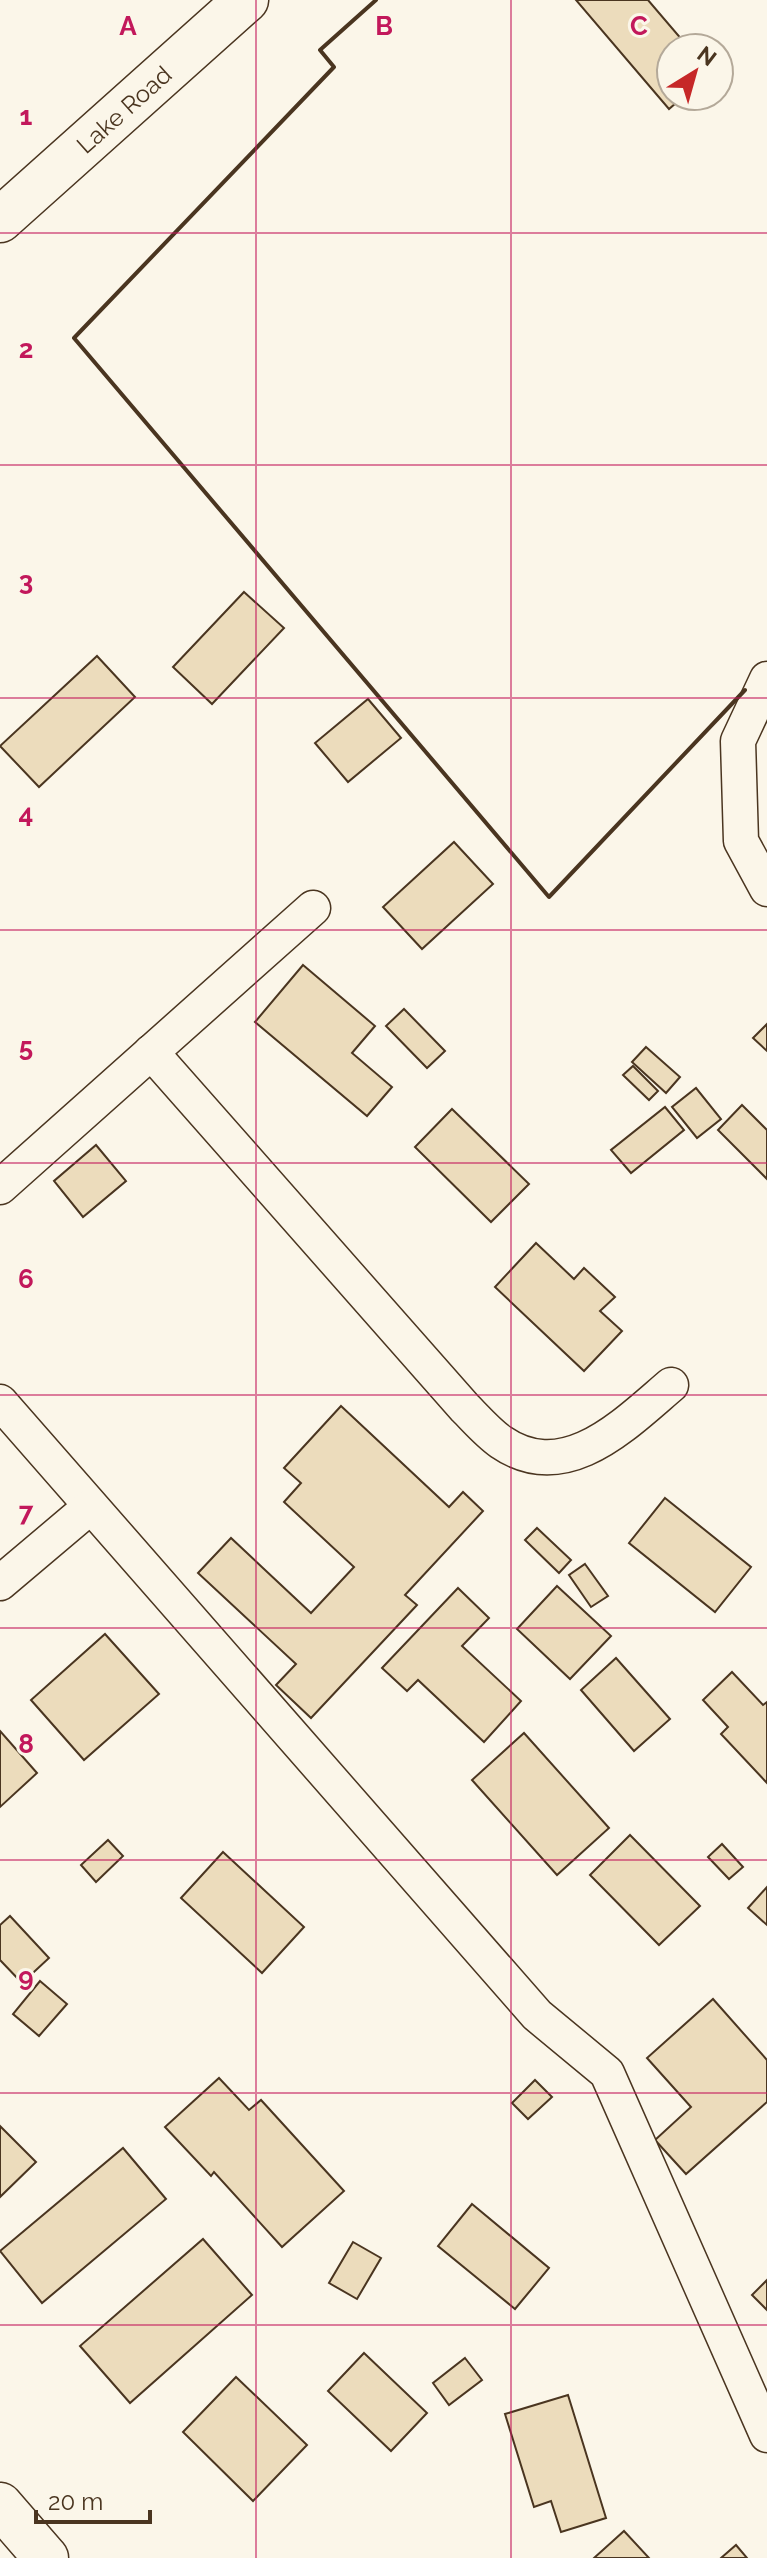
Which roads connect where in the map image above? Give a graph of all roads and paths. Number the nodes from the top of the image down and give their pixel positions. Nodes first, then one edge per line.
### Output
1 (246, 0) edge
2 (0, 220) edge
3 (767, 679) edge
4 (767, 889) edge
5 (313, 908) dead end
6 (151, 1052) junction
7 (0, 1187) edge
8 (671, 1385) dead end
9 (0, 1402) edge
10 (90, 1507) junction
11 (0, 1583) edge
12 (767, 2435) edge
13 (0, 2505) edge
14 (46, 2558) edge

1 - 2 main road, Lake Road
3 - 4 street
5 - 6 street
6 - 7 street
6 - 8 street
9 - 10 street
10 - 11 street
10 - 12 street
13 - 14 main road

